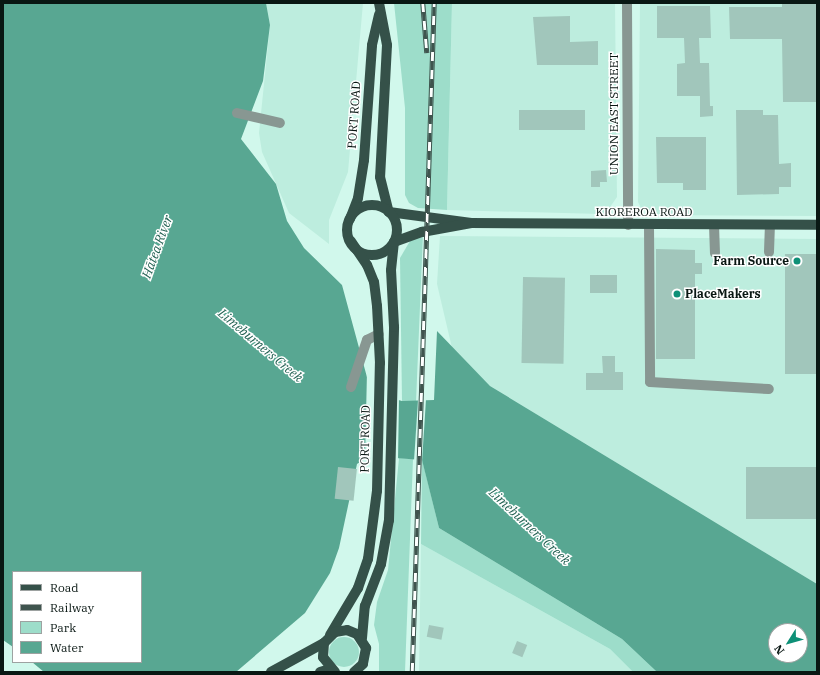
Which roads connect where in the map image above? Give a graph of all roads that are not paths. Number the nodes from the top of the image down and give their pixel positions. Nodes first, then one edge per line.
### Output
1 (627, 3) edge
2 (379, 7) edge
3 (237, 113) dead end
4 (280, 123) dead end
5 (389, 212) junction
6 (350, 219) junction
7 (471, 223) junction
8 (628, 225) junction
9 (649, 225) junction
10 (714, 225) junction
11 (770, 225) junction
12 (817, 225) edge
13 (351, 241) junction
14 (394, 242) junction
15 (769, 252) dead end
16 (715, 253) dead end
17 (379, 334) junction
18 (351, 387) dead end
19 (769, 389) dead end
20 (362, 638) junction
21 (327, 639) junction
22 (365, 668) edge
23 (328, 671) edge
24 (271, 672) edge
25 (354, 672) edge

1 - 8 street, UNION EAST STREET
2 - 5 main road, PORT ROAD
2 - 6 main road, PORT ROAD
3 - 4 street
5 - 6 main road
5 - 7 main road, KIOREROA ROAD
5 - 14 main road, PORT ROAD
6 - 13 main road, PORT ROAD
7 - 8 main road, KIOREROA ROAD
7 - 14 main road, KIOREROA ROAD
8 - 9 main road, KIOREROA ROAD
9 - 10 main road, KIOREROA ROAD
9 - 19 street
10 - 11 main road, KIOREROA ROAD
10 - 16 street
11 - 12 main road, KIOREROA ROAD
11 - 15 street
13 - 14 main road
13 - 17 main road, PORT ROAD
14 - 20 main road, PORT ROAD
17 - 18 street
17 - 21 main road, PORT ROAD
20 - 21 main road
20 - 22 main road
21 - 23 main road
21 - 24 main road
22 - 25 main road

